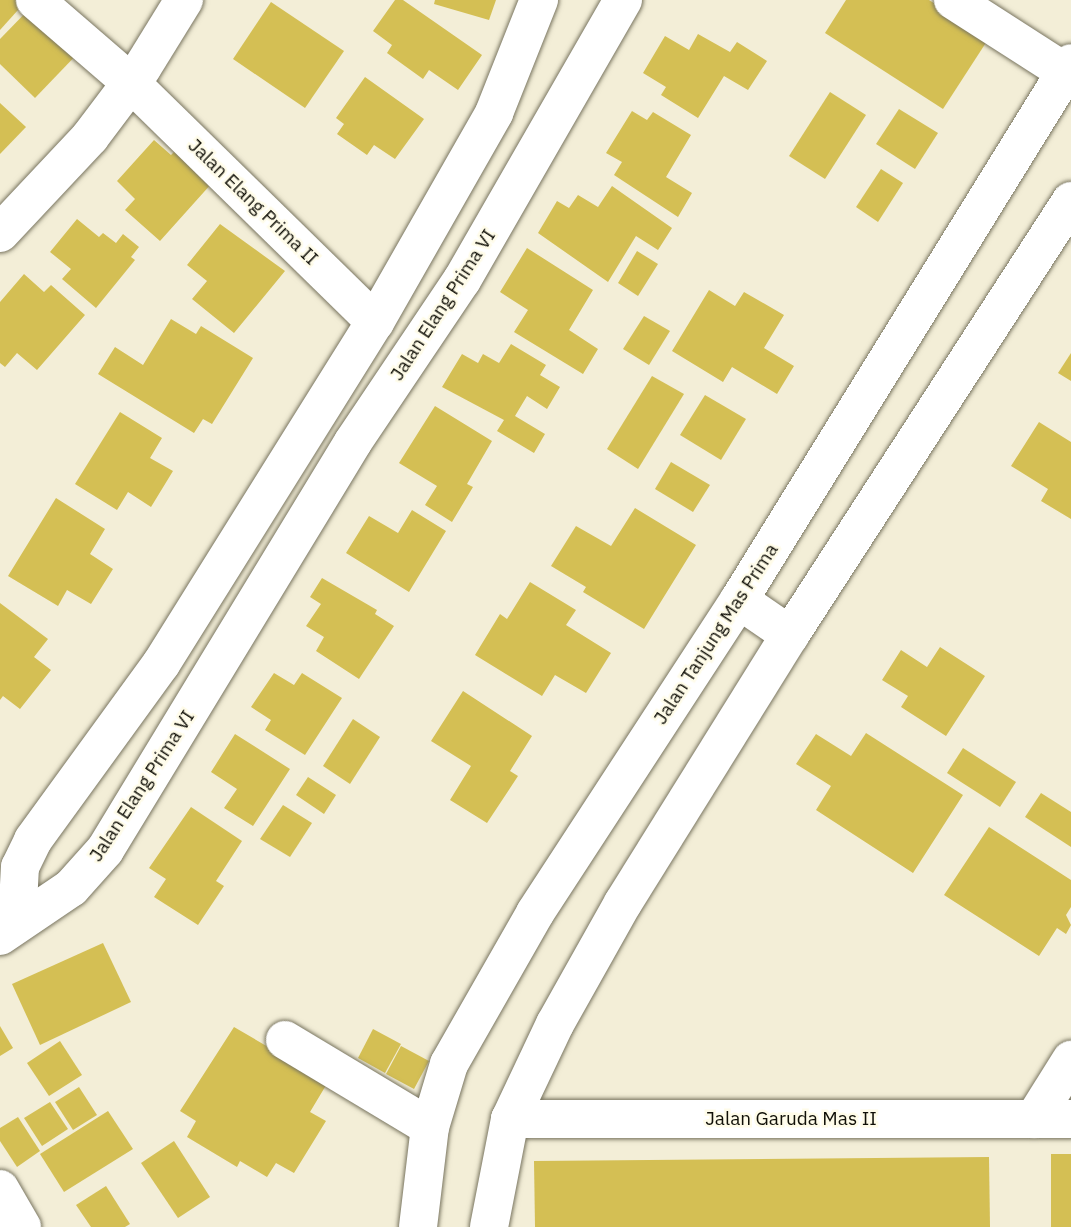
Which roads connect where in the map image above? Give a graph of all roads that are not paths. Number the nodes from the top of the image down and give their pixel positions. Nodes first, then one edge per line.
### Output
1 (35, 0) edge
2 (184, 0) edge
3 (539, 0) edge
4 (623, 0) edge
5 (953, 0) edge
6 (1068, 68) edge
7 (131, 82) junction
8 (1071, 201) edge
9 (0, 233) edge
10 (375, 322) junction
11 (739, 600) junction
12 (790, 635) junction
13 (8, 929) edge
14 (285, 1040) dead end
15 (1071, 1060) edge
16 (510, 1119) junction
17 (1034, 1119) junction
18 (1071, 1119) edge
19 (430, 1127) junction
20 (0, 1189) edge
21 (22, 1227) edge
22 (418, 1227) edge
23 (489, 1227) edge

1 - 7 street, Jalan Elang Prima II
2 - 7 street
3 - 10 street, Jalan Elang Prima VI
4 - 13 street, Jalan Elang Prima VI
5 - 6 street
6 - 11 street, Jalan Tanjung Mas Prima
7 - 9 street
7 - 10 street, Jalan Elang Prima II
8 - 12 street
10 - 13 street, Jalan Elang Prima VI
11 - 12 street
11 - 19 street, Jalan Tanjung Mas Prima
12 - 16 street
14 - 19 street
15 - 17 street
16 - 17 street, Jalan Garuda Mas II
16 - 23 street
17 - 18 street, Jalan Garuda Mas II
19 - 22 street, Jalan Tanjung Mas Prima
20 - 21 street

